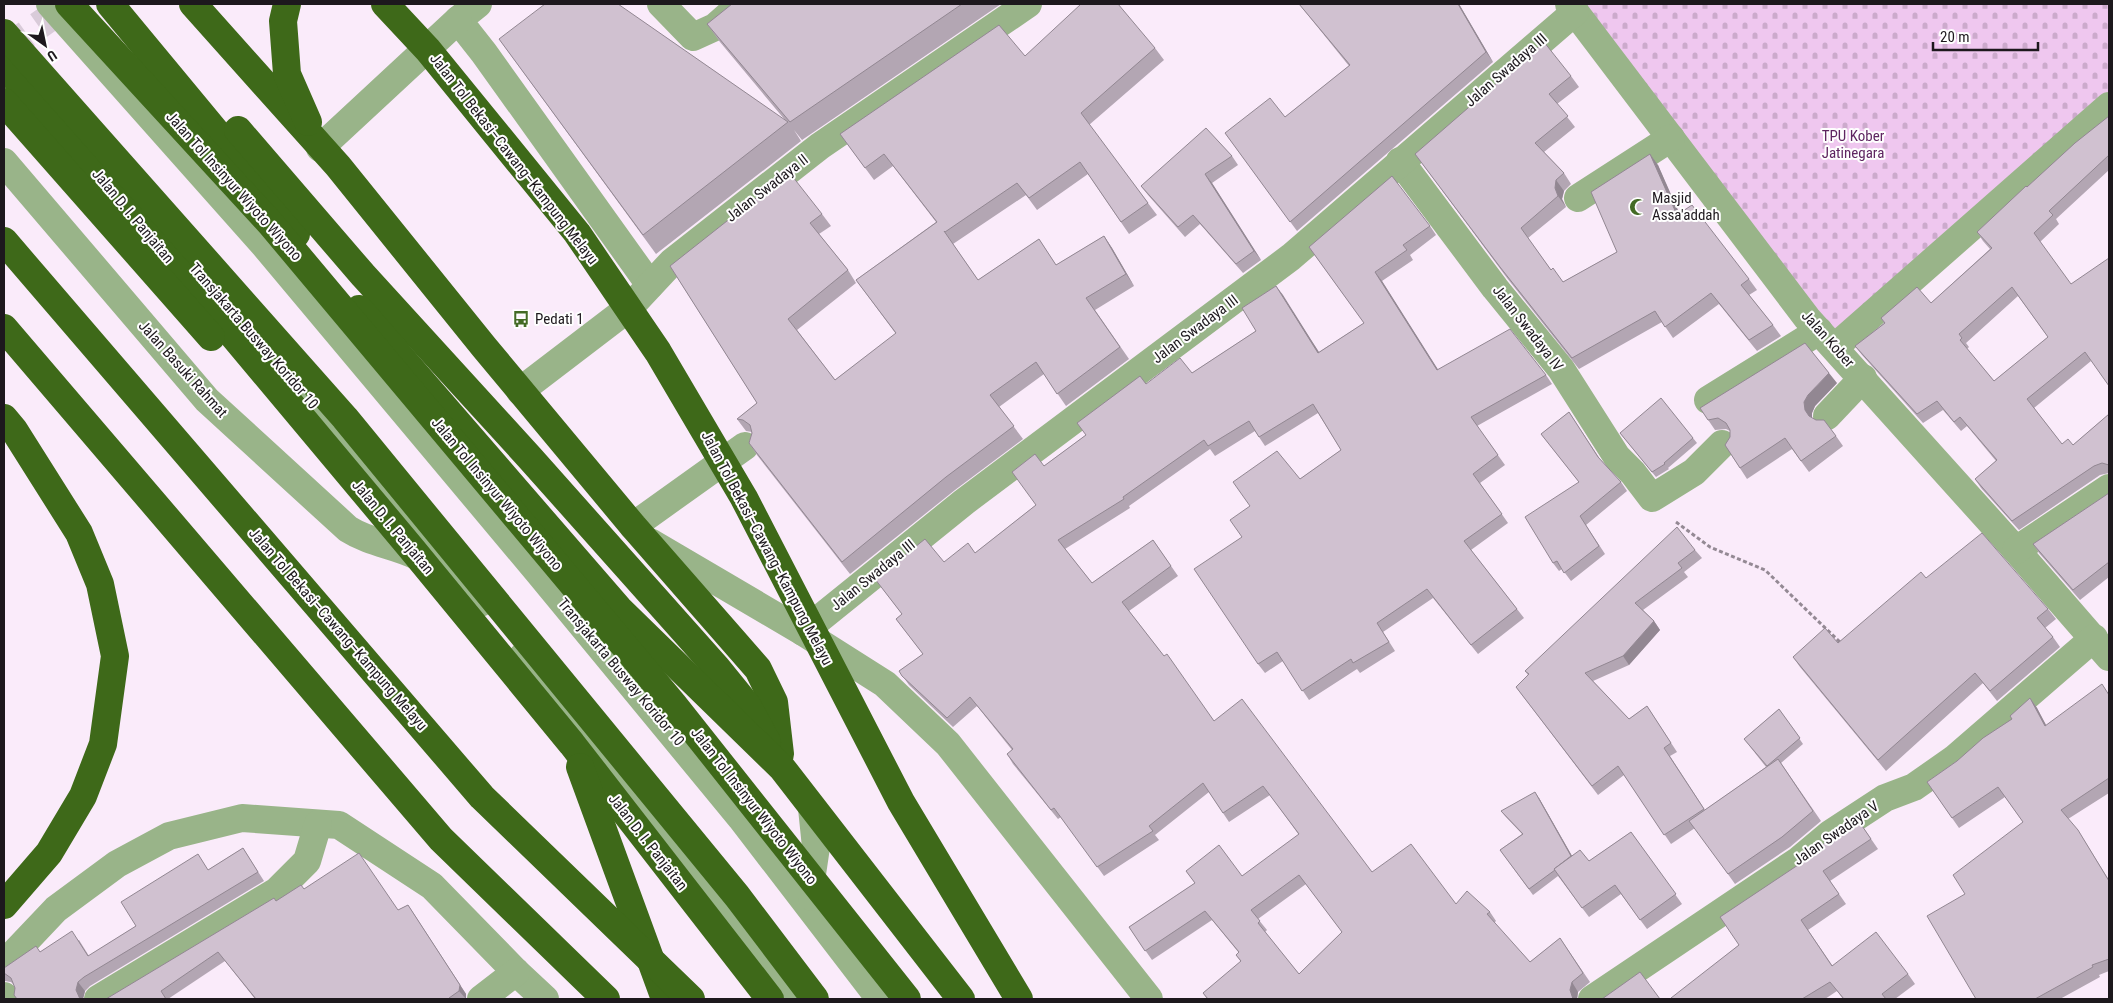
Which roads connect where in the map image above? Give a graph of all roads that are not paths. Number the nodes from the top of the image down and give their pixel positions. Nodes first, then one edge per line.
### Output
1 (50, 4) edge
2 (69, 4) edge
3 (110, 4) edge
4 (130, 4) edge
5 (193, 4) edge
6 (287, 4) edge
7 (385, 4) edge
8 (660, 4) edge
9 (741, 4) edge
10 (1028, 4) edge
11 (1572, 8) edge
12 (468, 12) edge
13 (4, 34) edge
14 (4, 52) edge
15 (4, 65) edge
16 (4, 102) edge
17 (2109, 106) edge
18 (1670, 138) junction
19 (320, 148) junction
20 (1400, 161) junction
21 (4, 162) edge
22 (1578, 198) dead end
23 (4, 241) edge
24 (650, 285) junction
25 (4, 328) edge
26 (1827, 339) junction
27 (1863, 378) junction
28 (520, 391) junction
29 (1708, 400) dead end
30 (1826, 416) dead end
31 (4, 418) edge
32 (1722, 444) dead end
33 (745, 446) dead end
34 (2109, 488) edge
35 (638, 532) junction
36 (2016, 550) junction
37 (414, 552) junction
38 (480, 603) junction
39 (803, 632) junction
40 (2102, 648) edge
41 (572, 744) junction
42 (782, 768) junction
43 (812, 808) junction
44 (318, 824) junction
45 (4, 905) edge
46 (814, 913) junction
47 (4, 964) edge
48 (516, 972) junction
49 (4, 996) edge
50 (6, 999) edge
51 (98, 999) edge
52 (481, 999) edge
53 (545, 999) edge
54 (606, 999) edge
55 (664, 999) edge
56 (691, 999) edge
57 (770, 999) edge
58 (798, 999) edge
59 (816, 999) edge
60 (880, 999) edge
61 (907, 999) edge
62 (961, 999) edge
63 (1019, 999) edge
64 (1149, 999) edge
65 (1592, 999) edge

1 - 46 street, Transjakarta Busway Koridor 10
2 - 61 highway, Jalan Tol Insinyur Wiyoto Wiyono, bridge
3 - 42 highway
4 - 42 highway
5 - 19 highway
6 - 19 highway
7 - 63 highway, Jalan Tol Bekasi–Cawang–Kampung Melayu, bridge
8 - 9 street
10 - 24 street, Jalan Swadaya II
11 - 18 street, Jalan Kober
11 - 20 street, Jalan Swadaya III
12 - 19 street
12 - 24 street
13 - 59 highway, bridge
14 - 38 street, Transjakarta Busway Koridor 10
15 - 37 highway, Jalan D. I. Panjaitan
16 - 37 highway
17 - 26 street
18 - 22 street
18 - 26 street, Jalan Kober
19 - 28 highway
20 - 32 street, Jalan Swadaya IV
20 - 39 street, Jalan Swadaya III
21 - 37 street, Jalan Basuki Rahmat
23 - 56 highway, Jalan Tol Bekasi–Cawang–Kampung Melayu, bridge
24 - 28 street, Jalan Swadaya II
25 - 54 highway
26 - 27 street, Jalan Kober
26 - 29 street
27 - 30 street
27 - 36 street, Jalan Kober
28 - 35 highway
31 - 45 highway
33 - 35 street
34 - 36 street
35 - 39 street
35 - 42 highway
36 - 40 street, Jalan Kober
37 - 38 street, Transjakarta Busway Koridor 10
37 - 41 highway, Jalan D. I. Panjaitan
38 - 58 street, Transjakarta Busway Koridor 10
39 - 64 street
40 - 65 street, Jalan Swadaya V
41 - 55 highway
41 - 57 highway, Jalan D. I. Panjaitan
42 - 43 highway
43 - 46 street
43 - 62 highway
44 - 47 street
44 - 48 street
44 - 51 street
46 - 60 street, Transjakarta Busway Koridor 10
48 - 52 street
48 - 53 street
49 - 50 street

